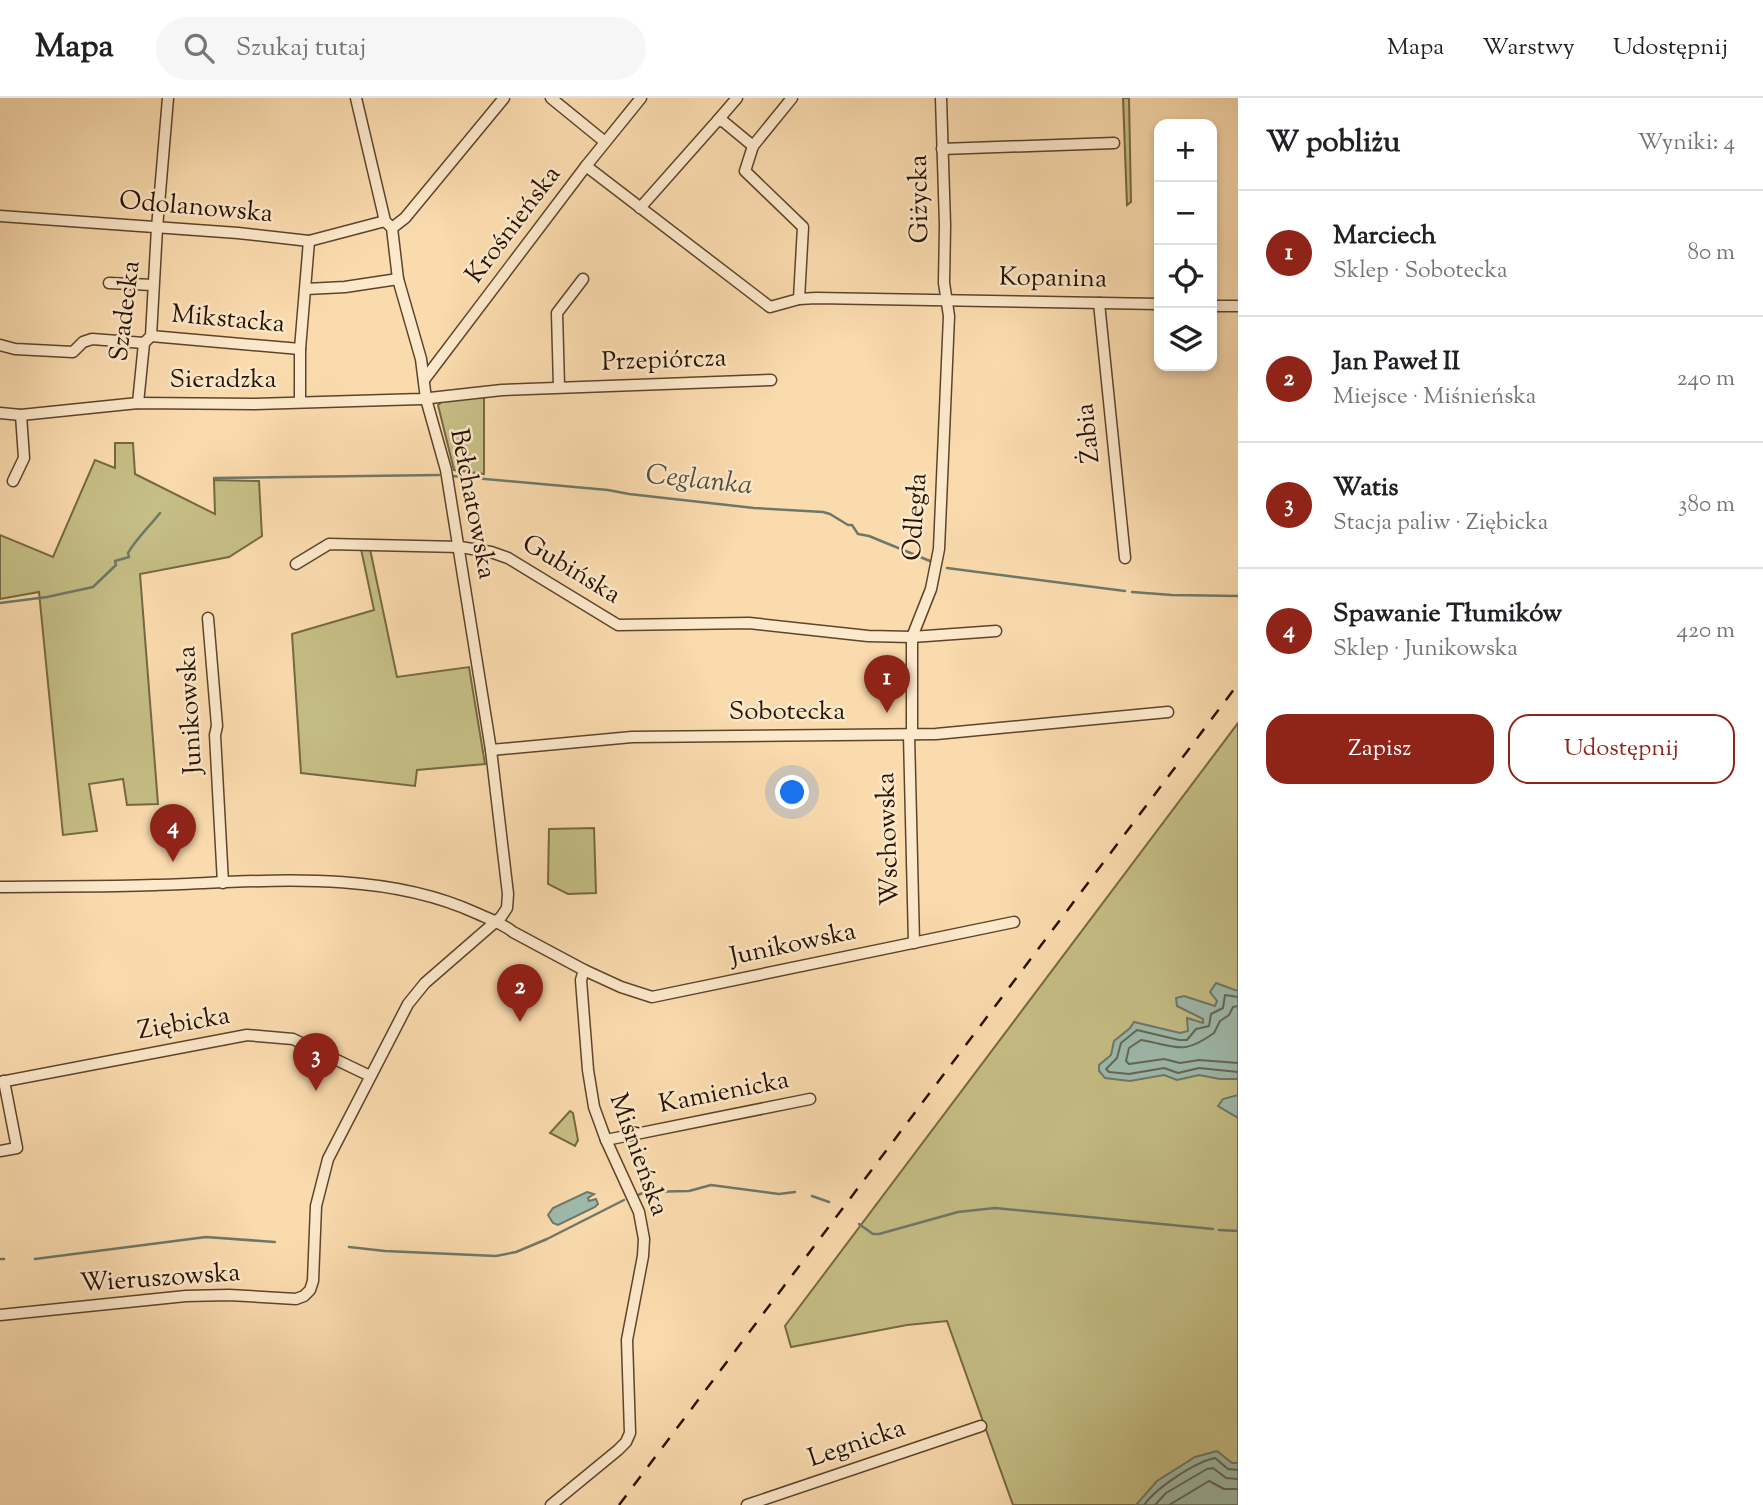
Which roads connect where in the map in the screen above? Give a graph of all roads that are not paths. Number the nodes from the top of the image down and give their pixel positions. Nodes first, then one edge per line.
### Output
1 (168, 98) edge
2 (356, 98) edge
3 (504, 98) edge
4 (551, 98) edge
5 (641, 98) edge
6 (737, 98) edge
7 (792, 98) edge
8 (941, 98) edge
9 (718, 120) junction
10 (605, 142) junction
11 (1114, 143) dead end
12 (753, 146) junction
13 (942, 149) junction
14 (586, 166) junction
15 (640, 208) junction
16 (0, 215) edge
17 (388, 224) junction
18 (157, 228) junction
19 (309, 241) junction
20 (398, 279) junction
21 (583, 279) dead end
22 (109, 283) dead end
23 (153, 285) junction
24 (306, 289) junction
25 (799, 299) junction
26 (946, 299) junction
27 (1098, 303) junction
28 (1154, 304) edge
29 (1217, 306) edge
30 (1238, 306) edge
31 (147, 339) junction
32 (0, 345) edge
33 (300, 349) junction
34 (424, 380) junction
35 (771, 380) dead end
36 (559, 387) junction
37 (426, 399) junction
38 (300, 402) junction
39 (138, 403) junction
40 (0, 413) edge
41 (21, 415) junction
42 (13, 481) dead end
43 (460, 547) junction
44 (1125, 558) dead end
45 (296, 564) dead end
46 (208, 618) dead end
47 (996, 631) dead end
48 (912, 636) junction
49 (1168, 712) dead end
50 (910, 735) junction
51 (491, 750) junction
52 (223, 883) junction
53 (0, 887) edge
54 (496, 921) junction
55 (1014, 922) dead end
56 (914, 943) junction
57 (584, 970) junction
58 (370, 1076) junction
59 (2, 1082) edge
60 (810, 1099) dead end
61 (606, 1140) junction
62 (0, 1151) edge
63 (0, 1315) edge
64 (981, 1426) dead end
65 (551, 1505) edge
66 (747, 1505) edge

1 - 18 street, Szadecka
2 - 17 street, Bełchatowska
3 - 17 street
4 - 10 street
5 - 10 street, Krośnieńska
6 - 9 street
7 - 12 street
8 - 13 street, Giżycka
9 - 12 street
9 - 15 street
10 - 14 street, Krośnieńska
11 - 13 street
12 - 25 street
13 - 26 street, Giżycka
14 - 15 street
14 - 34 street, Krośnieńska
15 - 25 street
16 - 18 street, Odolanowska
17 - 19 street, Odolanowska
17 - 20 street, Bełchatowska
18 - 19 street, Odolanowska
18 - 23 street, Szadecka
19 - 24 street
20 - 24 street
20 - 34 street, Bełchatowska
21 - 36 street
22 - 23 street
23 - 31 street, Szadecka
24 - 33 street
25 - 26 street
26 - 27 street, Kopanina
26 - 48 street, Odległa
27 - 28 street, Kopanina
27 - 44 street, Żabia
29 - 30 street
31 - 32 street, Mikstacka
31 - 33 street, Mikstacka
31 - 39 street, Szadecka
33 - 38 street
34 - 37 street, Bełchatowska
35 - 36 street, Przepiórcza
36 - 37 street, Przepiórcza
37 - 38 street, Sieradzka
37 - 43 street, Bełchatowska
38 - 39 street, Sieradzka
39 - 41 street, Sieradzka
40 - 41 street, Sieradzka
41 - 42 street
43 - 45 street, Gubińska
43 - 48 street, Gubińska
43 - 51 street, Bełchatowska
46 - 52 street, Junikowska
47 - 48 street, Gubińska
48 - 50 street, Odległa
49 - 50 street, Sobotecka
50 - 51 street, Sobotecka
50 - 56 street, Wschowska
51 - 54 street, Bełchatowska
52 - 53 street
52 - 54 street
54 - 57 street
54 - 58 street, Wieruszowska
55 - 56 street, Junikowska
56 - 57 street, Junikowska
57 - 61 street, Miśnieńska
58 - 59 street, Ziębicka
58 - 63 street, Wieruszowska
59 - 62 street
60 - 61 street, Kamienicka
61 - 65 street, Miśnieńska
64 - 66 street, Legnicka

